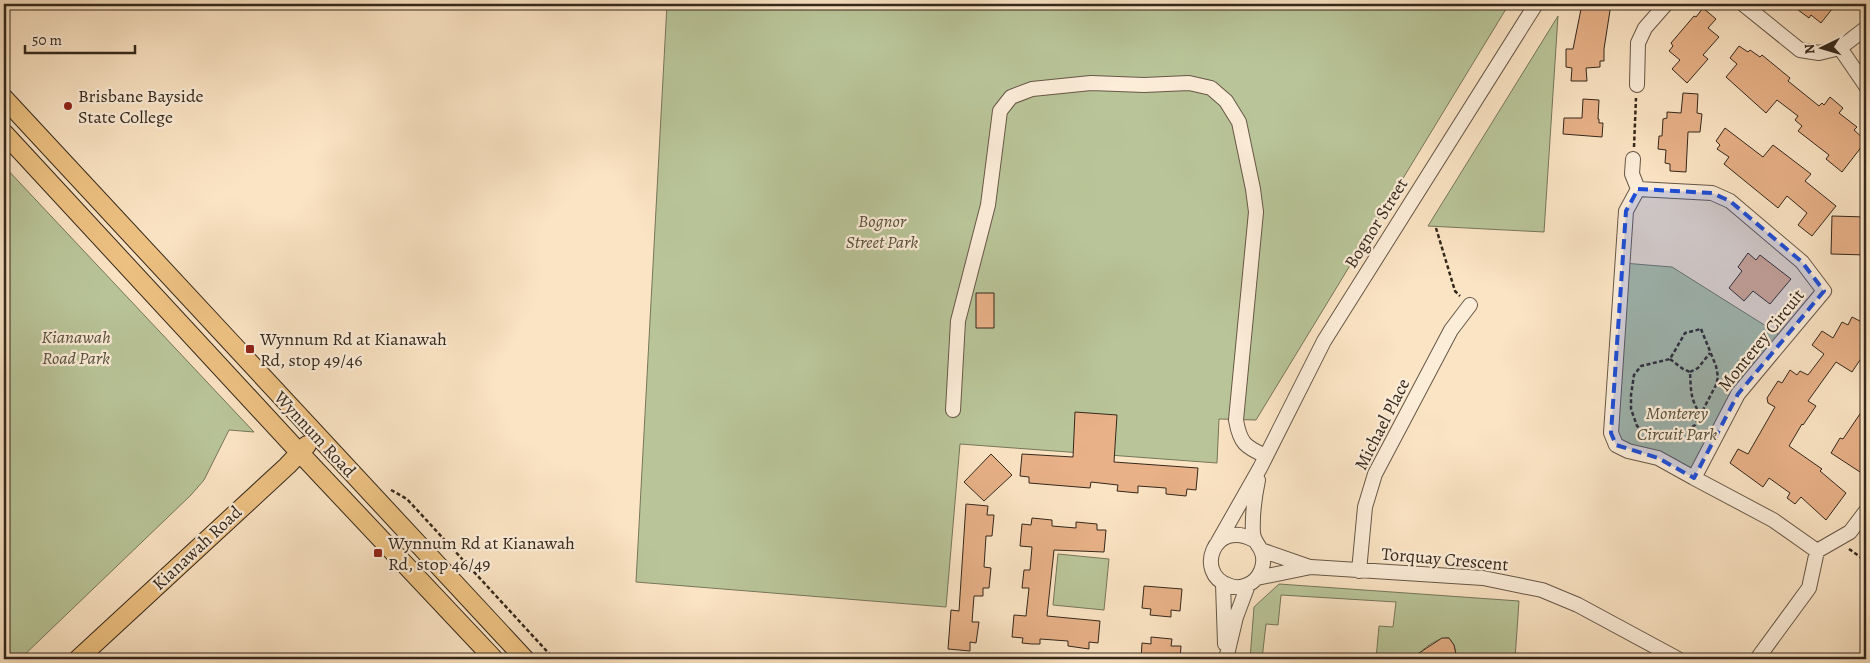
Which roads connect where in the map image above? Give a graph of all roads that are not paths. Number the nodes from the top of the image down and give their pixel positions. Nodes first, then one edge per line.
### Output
1 (1536, 4) edge
2 (1666, 4) edge
3 (1743, 4) edge
4 (1866, 28) edge
5 (1840, 48) junction
6 (1636, 85) road end
7 (1866, 86) edge
8 (4, 98) edge
9 (4, 133) edge
10 (1633, 158) road end
11 (1638, 189) junction
12 (1470, 305) road end
13 (953, 410) dead end
14 (316, 435) junction
15 (299, 452) junction
16 (1263, 462) junction
17 (1694, 478) junction
18 (1866, 511) edge
19 (1218, 542) junction
20 (1257, 545) junction
21 (1818, 552) junction
22 (1311, 567) junction
23 (1359, 570) junction
24 (1253, 582) junction
25 (1223, 584) junction
26 (78, 659) edge
27 (494, 659) edge
28 (525, 659) edge
29 (1225, 659) edge
30 (1678, 659) edge
31 (1757, 659) edge

1 - 16 street, Bognor Street
2 - 6 street
3 - 5 street
4 - 5 street
5 - 7 street
8 - 14 main road, Wynnum Road
9 - 15 main road, Wynnum Road
10 - 11 street
11 - 17 street
11 - 17 street, Monterey Circuit
12 - 23 street, Michael Place
13 - 16 street
14 - 15 main road, Kianawah Road
14 - 28 main road, Wynnum Road
15 - 26 main road, Kianawah Road
15 - 27 main road, Wynnum Road
16 - 19 street, Bognor Street
16 - 20 street, Bognor Street
17 - 21 street
18 - 21 street
19 - 20 street
19 - 25 street, Bognor Street
20 - 22 street, Torquay Crescent
20 - 24 street, Bognor Street
21 - 31 street
22 - 23 street, Torquay Crescent
22 - 24 street, Torquay Crescent
23 - 30 street, Torquay Crescent
24 - 25 street
24 - 29 street, Bognor Street
25 - 29 street, Bognor Street

